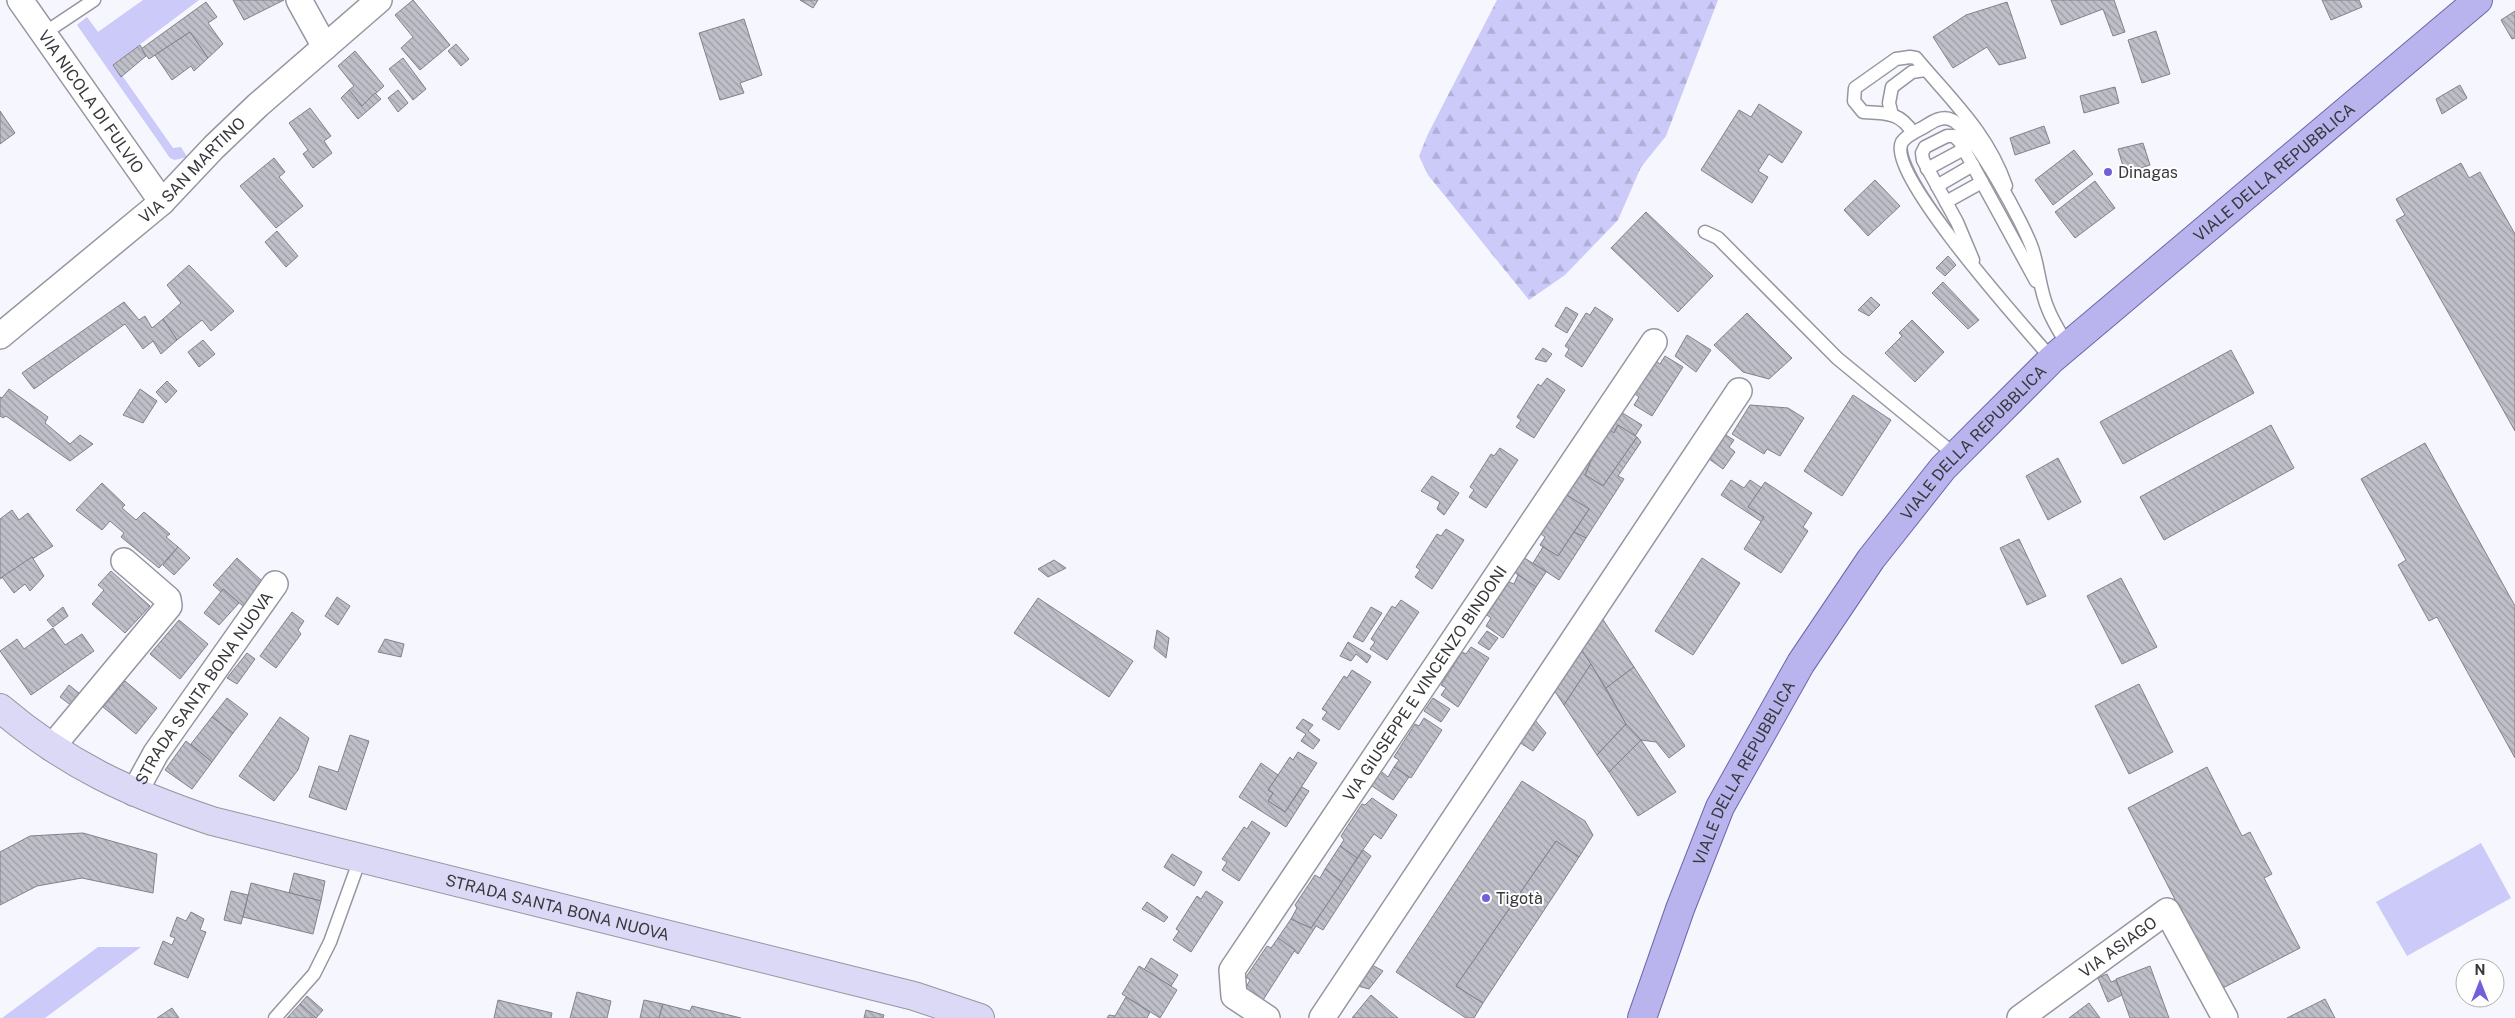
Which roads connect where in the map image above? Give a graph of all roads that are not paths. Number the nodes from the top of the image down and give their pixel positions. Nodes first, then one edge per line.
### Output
1 (20, 0) edge
2 (94, 0) edge
3 (299, 0) edge
4 (379, 0) edge
5 (2478, 0) edge
6 (43, 34) junction
7 (325, 47) junction
8 (1926, 70) junction
9 (1892, 115) junction
10 (1913, 133) junction
11 (1964, 149) junction
12 (1973, 165) junction
13 (1928, 169) junction
14 (1982, 182) junction
15 (1937, 186) junction
16 (162, 202) junction
17 (1946, 202) junction
18 (2017, 217) junction
19 (1705, 232) dead end
20 (1979, 273) junction
21 (2043, 294) junction
22 (0, 336) edge
23 (1654, 342) dead end
24 (2060, 352) junction
25 (1739, 391) dead end
26 (1954, 454) junction
27 (124, 561) dead end
28 (275, 584) dead end
29 (0, 708) edge
30 (50, 748) junction
31 (134, 793) junction
32 (360, 859) junction
33 (275, 1018) edge
34 (980, 1018) edge
35 (1267, 1018) edge
36 (1322, 1018) edge
37 (1642, 1018) edge
38 (2020, 1018) edge
39 (2225, 1018) edge

1 - 6 street, VIA NICOLA DI FULVIO
2 - 6 lane
3 - 7 street
4 - 7 street, VIA SAN MARTINO
5 - 24 main road, VIALE DELLA REPUBBLICA
6 - 16 street, VIA NICOLA DI FULVIO
7 - 16 street, VIA SAN MARTINO
8 - 9 lane
8 - 9 lane
8 - 18 lane
9 - 10 lane
10 - 18 lane
10 - 20 lane
11 - 12 lane
11 - 13 lane
11 - 13 lane
12 - 14 lane
12 - 15 lane
13 - 15 lane
14 - 17 lane
14 - 21 lane
15 - 17 lane
16 - 22 street, VIA SAN MARTINO
17 - 20 lane
18 - 21 lane
19 - 26 lane
20 - 24 lane
21 - 24 lane
23 - 35 street, VIA GIUSEPPE E VINCENZO BINDONI
24 - 26 main road, VIALE DELLA REPUBBLICA
25 - 36 street
26 - 37 main road, VIALE DELLA REPUBBLICA
27 - 30 street
28 - 31 street, STRADA SANTA BONA NUOVA
29 - 30 street, STRADA SANTA BONA NUOVA
30 - 31 street, STRADA SANTA BONA NUOVA
31 - 32 street, STRADA SANTA BONA NUOVA
32 - 33 lane
32 - 34 street, STRADA SANTA BONA NUOVA
38 - 39 street, VIA ASIAGO

